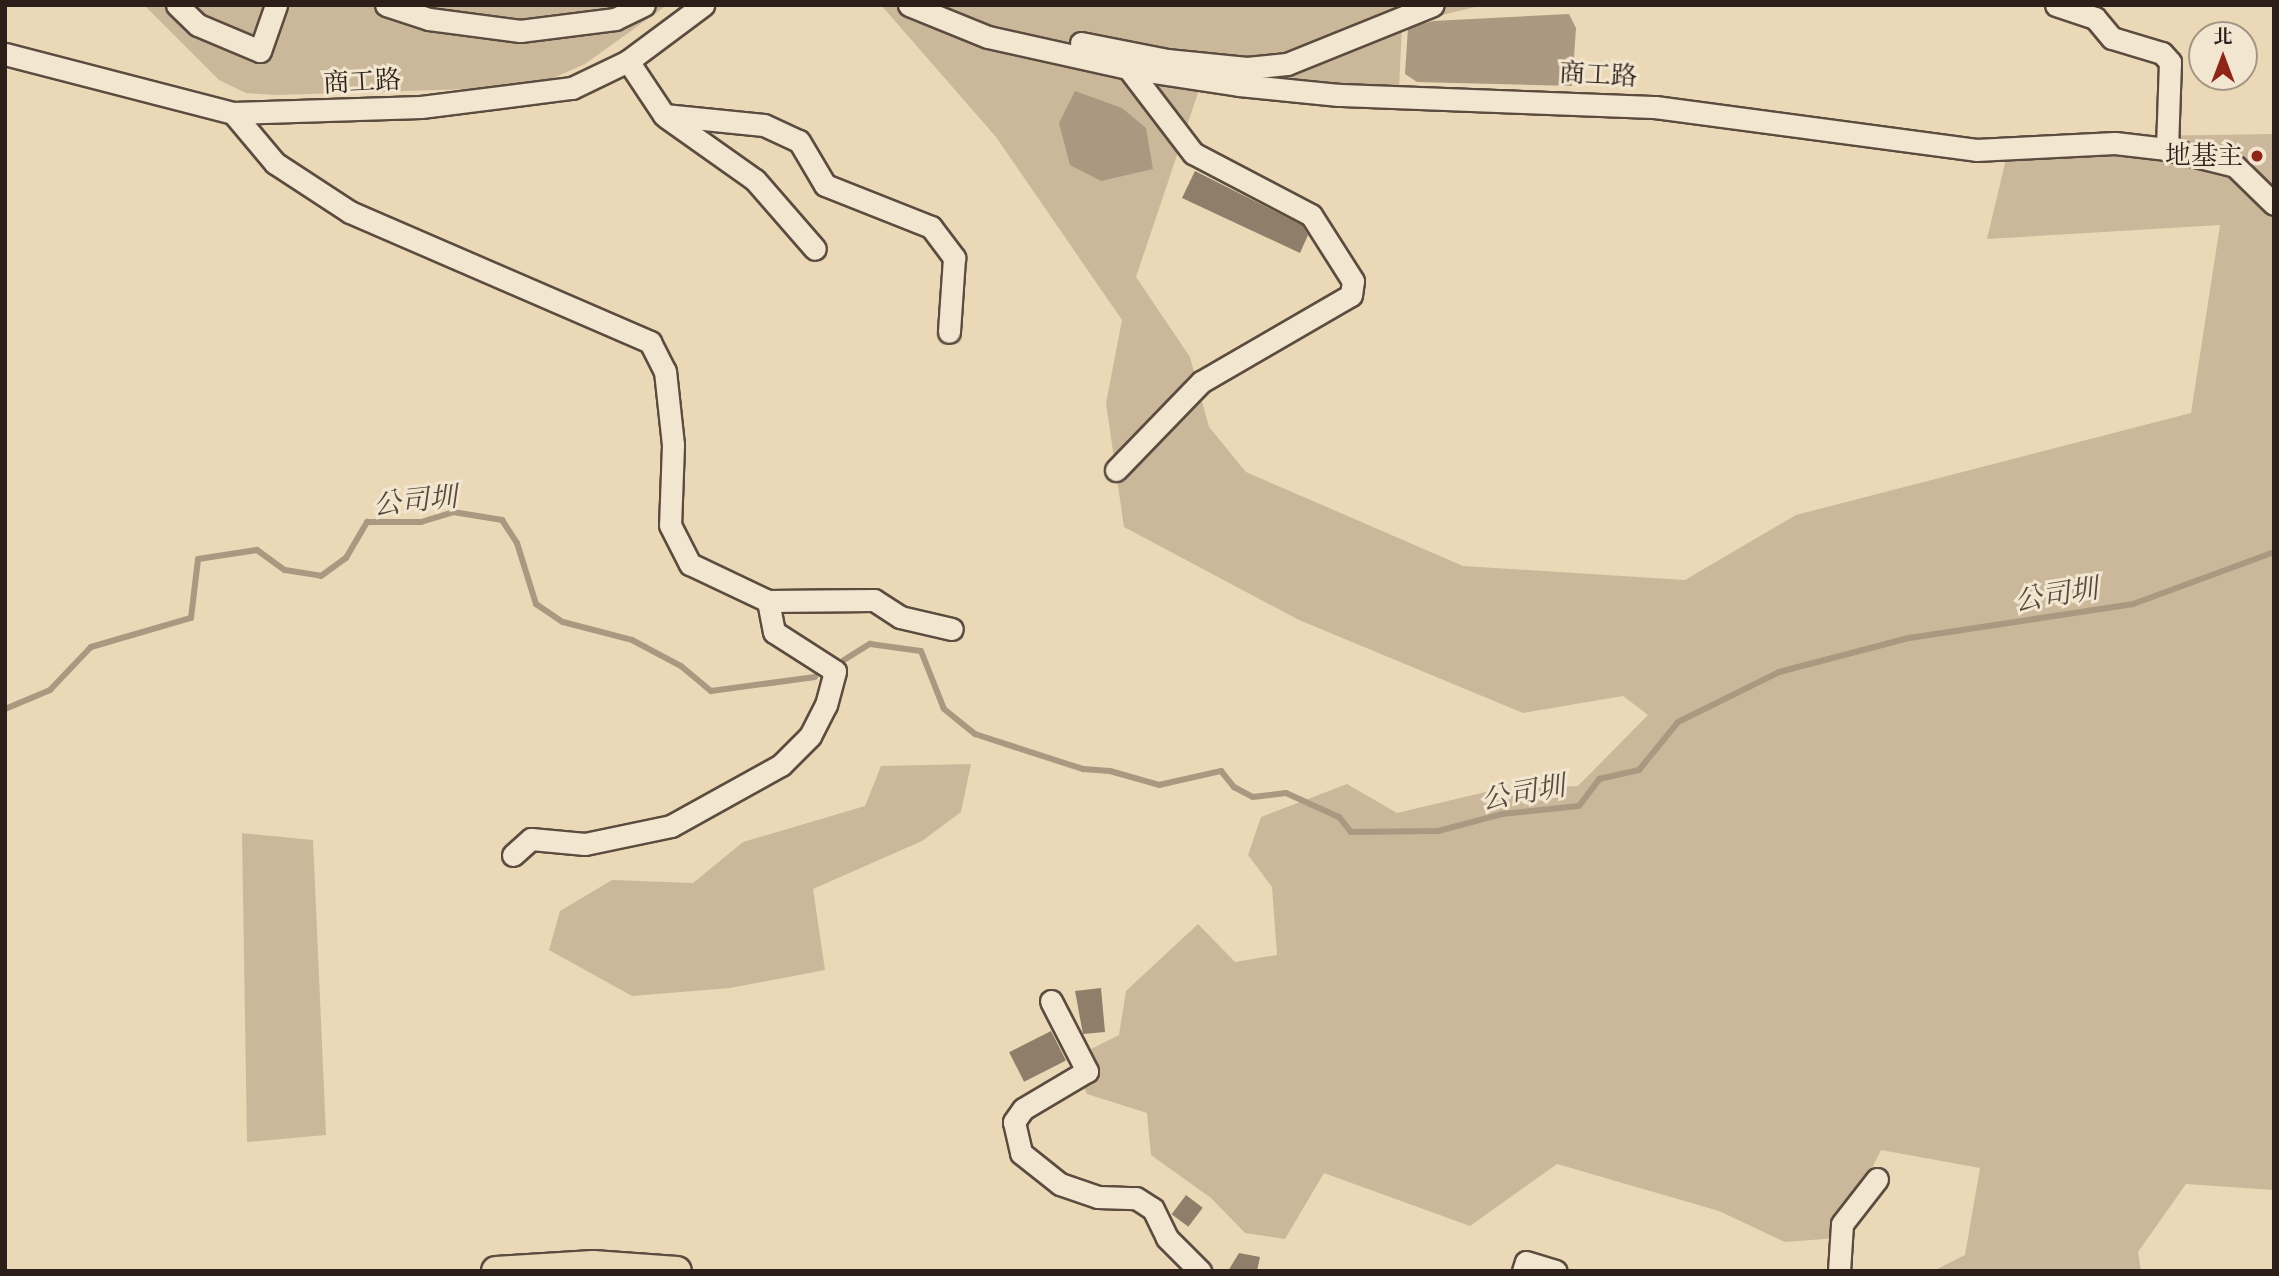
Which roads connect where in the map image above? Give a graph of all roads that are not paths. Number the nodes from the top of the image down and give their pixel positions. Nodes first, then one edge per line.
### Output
1 (177, 5) edge
2 (276, 5) edge
3 (386, 5) edge
4 (643, 5) edge
5 (703, 5) edge
6 (909, 5) edge
7 (941, 5) edge
8 (1433, 5) edge
9 (2056, 5) edge
10 (5, 54) edge
11 (628, 61) junction
12 (1128, 68) junction
13 (233, 113) junction
14 (664, 115) junction
15 (2167, 149) junction
16 (2274, 204) edge
17 (815, 249) dead end
18 (950, 332) dead end
19 (1116, 470) dead end
20 (768, 601) junction
21 (952, 629) dead end
22 (513, 855) dead end
23 (1051, 1001) dead end
24 (1877, 1179) dead end
25 (496, 1271) edge
26 (677, 1271) edge
27 (1200, 1271) edge
28 (1523, 1271) edge
29 (1556, 1271) edge
30 (1839, 1271) edge

1 - 2 street
3 - 4 street
5 - 11 street, 商工路
6 - 12 street, 商工路
7 - 8 street
9 - 15 street
10 - 13 street, 商工路
11 - 13 street, 商工路
11 - 14 street
12 - 15 street, 商工路
12 - 19 street
13 - 20 street
14 - 17 street
14 - 18 street
15 - 16 street, 商工路
20 - 21 street
20 - 22 street
23 - 27 street
24 - 30 street
25 - 26 main road
28 - 29 street

